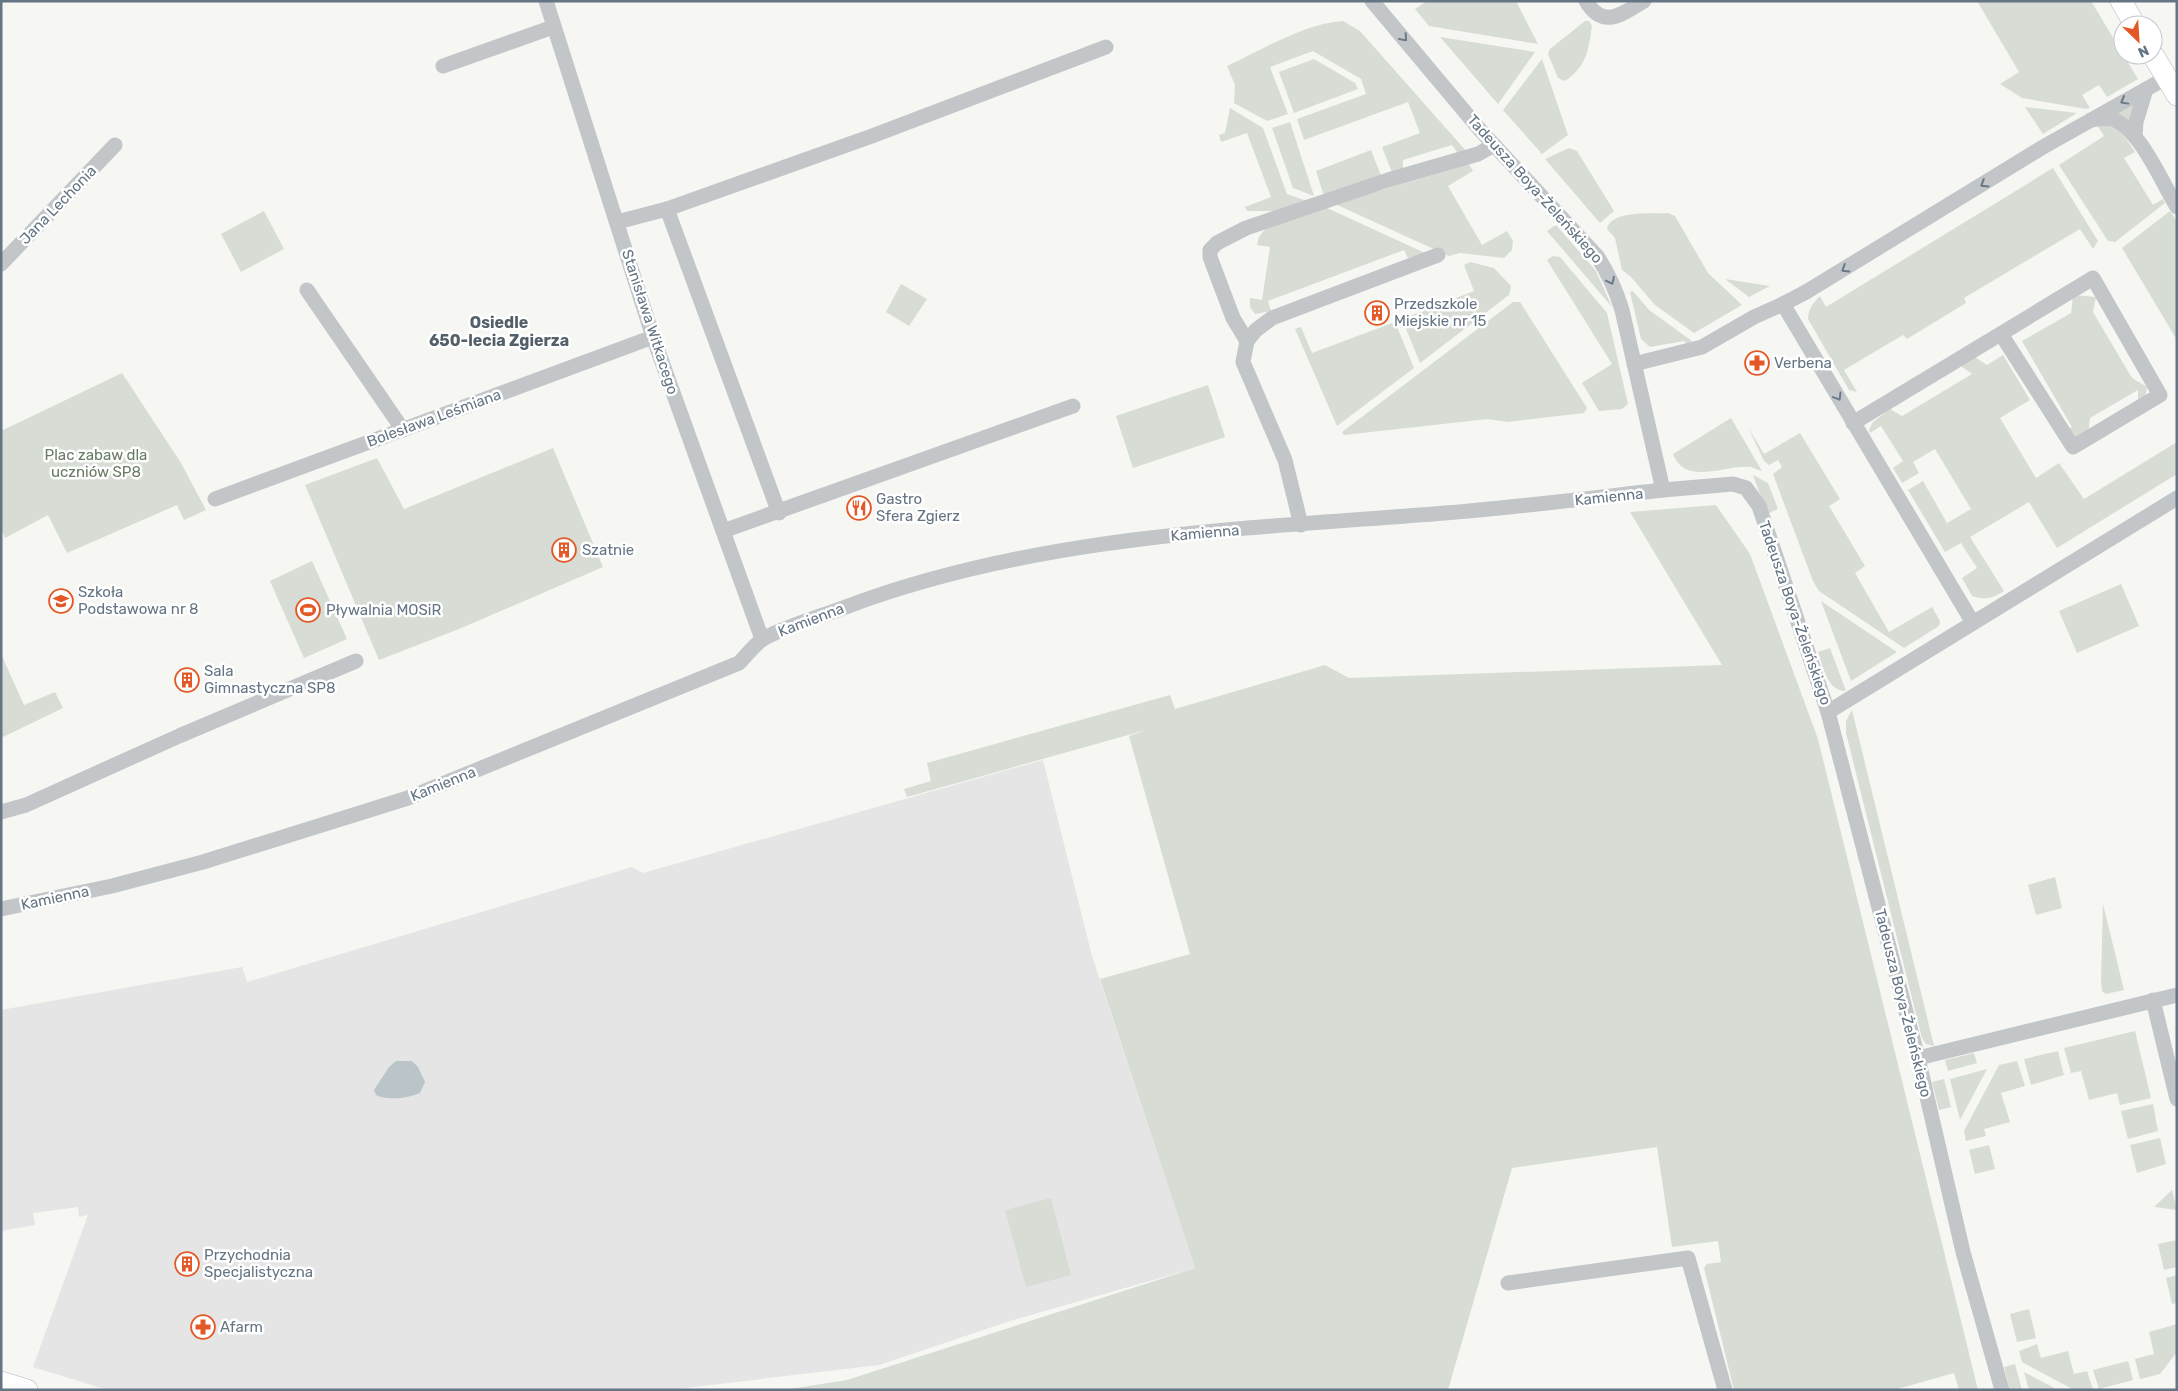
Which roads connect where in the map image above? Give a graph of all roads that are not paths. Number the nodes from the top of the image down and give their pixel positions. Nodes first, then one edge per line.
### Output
1 (546, 1) edge
2 (1372, 1) edge
3 (1586, 1) edge
4 (1644, 1) edge
5 (2121, 1) edge
6 (2129, 15) edge
7 (553, 27) junction
8 (1106, 47) dead end
9 (2159, 65) edge
10 (443, 66) dead end
11 (2172, 87) edge
12 (2146, 89) junction
13 (2090, 120) junction
14 (2135, 136) junction
15 (115, 145) dead end
16 (1494, 145) junction
17 (2177, 207) edge
18 (667, 209) junction
19 (617, 222) junction
20 (1438, 255) dead end
21 (1, 264) edge
22 (307, 290) dead end
23 (1783, 304) junction
24 (2001, 334) junction
25 (654, 337) junction
26 (1247, 341) junction
27 (1634, 364) junction
28 (1073, 406) dead end
29 (1853, 423) junction
30 (403, 430) junction
31 (1663, 490) junction
32 (2177, 498) edge
33 (215, 499) dead end
34 (779, 513) junction
35 (1301, 524) junction
36 (723, 531) junction
37 (1974, 624) junction
38 (762, 640) junction
39 (356, 661) dead end
40 (1828, 712) junction
41 (1, 812) edge
42 (1, 910) edge
43 (2177, 994) edge
44 (2153, 1000) junction
45 (1918, 1058) junction
46 (2177, 1099) edge
47 (1508, 1283) dead end
48 (1, 1382) edge
49 (27, 1390) edge
50 (1725, 1390) edge
51 (2002, 1390) edge

1 - 7 street, Stanisława Witkacego
2 -> 16 street, Tadeusza Boya-Żeleńskiego
3 - 4 street
5 - 6 street
7 - 10 street
7 - 19 street, Stanisława Witkacego
8 - 18 street
9 - 11 street
11 - 12 street
12 -> 13 street
12 - 14 street
13 - 14 street
13 -> 23 street
14 - 17 street
15 - 21 street, Jana Lechonia
16 - 26 street
16 -> 27 street, Tadeusza Boya-Żeleńskiego
18 - 19 street
18 - 34 street
19 - 25 street, Stanisława Witkacego
20 - 26 street
22 - 30 street
23 - 27 street
23 -> 29 street
24 - 24 street
24 - 29 street
25 - 30 street, Bolesława Leśmiana
25 - 36 street, Stanisława Witkacego
26 - 35 street
27 - 31 street, Tadeusza Boya-Żeleńskiego
28 - 34 street
29 - 37 street
30 - 33 street, Bolesława Leśmiana
31 - 35 street, Kamienna
31 - 40 street, Tadeusza Boya-Żeleńskiego
32 - 37 street
34 - 36 street
35 - 38 street, Kamienna
36 - 38 street, Stanisława Witkacego
37 - 40 street
38 - 42 street, Kamienna
39 - 41 street
40 - 45 street, Tadeusza Boya-Żeleńskiego
43 - 44 street
44 - 45 street
44 - 46 street
45 - 51 street, Tadeusza Boya-Żeleńskiego
47 - 50 street
48 - 49 street

